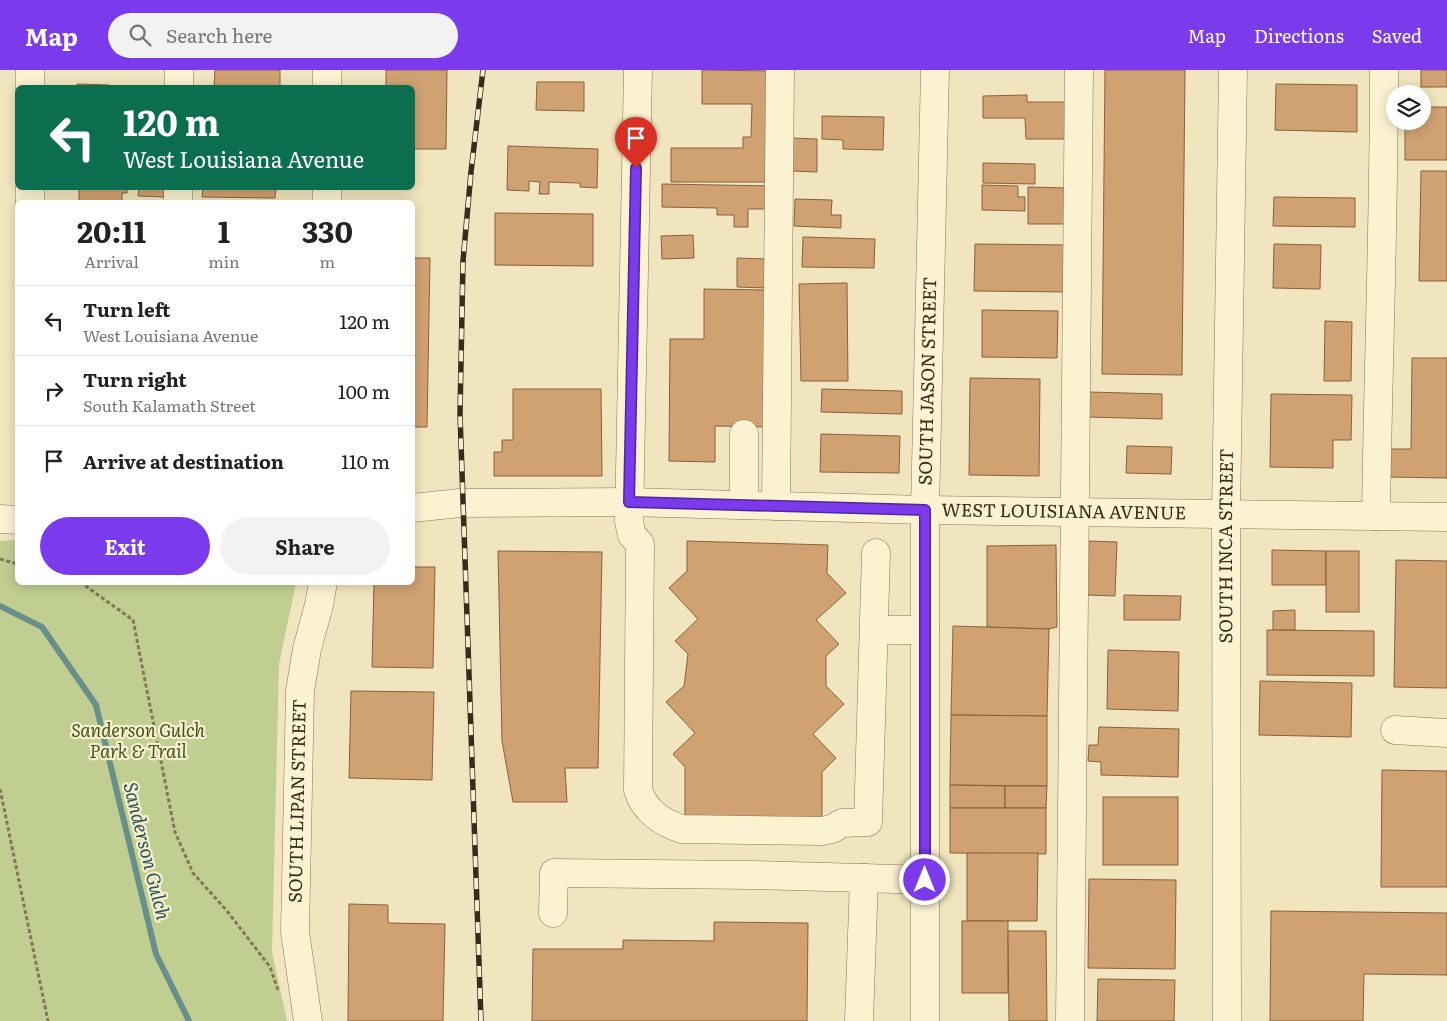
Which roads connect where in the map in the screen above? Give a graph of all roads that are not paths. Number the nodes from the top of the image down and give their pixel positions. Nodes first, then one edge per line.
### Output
1 (30, 70) edge
2 (179, 70) edge
3 (327, 70) edge
4 (638, 70) edge
5 (780, 70) edge
6 (935, 70) edge
7 (1079, 70) edge
8 (1233, 70) edge
9 (1384, 70) edge
10 (30, 85) edge
11 (179, 85) edge
12 (327, 85) edge
13 (744, 434) dead end
14 (629, 502) junction
15 (744, 505) junction
16 (776, 506) junction
17 (415, 508) edge
18 (925, 510) junction
19 (1075, 512) junction
20 (1226, 514) junction
21 (1376, 516) junction
22 (1447, 516) edge
23 (0, 519) edge
24 (15, 520) edge
25 (876, 554) dead end
26 (322, 585) edge
27 (874, 630) junction
28 (925, 630) junction
29 (1395, 730) dead end
30 (1447, 733) edge
31 (864, 878) junction
32 (925, 880) junction
33 (553, 913) dead end
34 (308, 1021) edge
35 (859, 1021) edge
36 (925, 1021) edge
37 (1070, 1021) edge
38 (1227, 1021) edge

1 - 10 street
2 - 11 street
3 - 12 street
4 - 14 street
5 - 16 street
6 - 18 street, SOUTH JASON STREET
7 - 19 street
8 - 20 street, SOUTH INCA STREET
9 - 21 street
13 - 15 street
14 - 15 street, WEST LOUISIANA AVENUE
14 - 17 street, WEST LOUISIANA AVENUE
14 - 27 street
15 - 16 street, WEST LOUISIANA AVENUE
16 - 18 street, WEST LOUISIANA AVENUE
18 - 19 street, WEST LOUISIANA AVENUE
18 - 28 street, SOUTH JASON STREET
19 - 20 street, WEST LOUISIANA AVENUE
19 - 37 street
20 - 21 street, WEST LOUISIANA AVENUE
20 - 38 street, SOUTH INCA STREET
21 - 22 street, WEST LOUISIANA AVENUE
23 - 24 street
25 - 27 street
26 - 34 street, SOUTH LIPAN STREET
27 - 28 street
28 - 32 street, SOUTH JASON STREET
29 - 30 street
31 - 32 street
31 - 33 street
31 - 35 street
32 - 36 street, SOUTH JASON STREET

